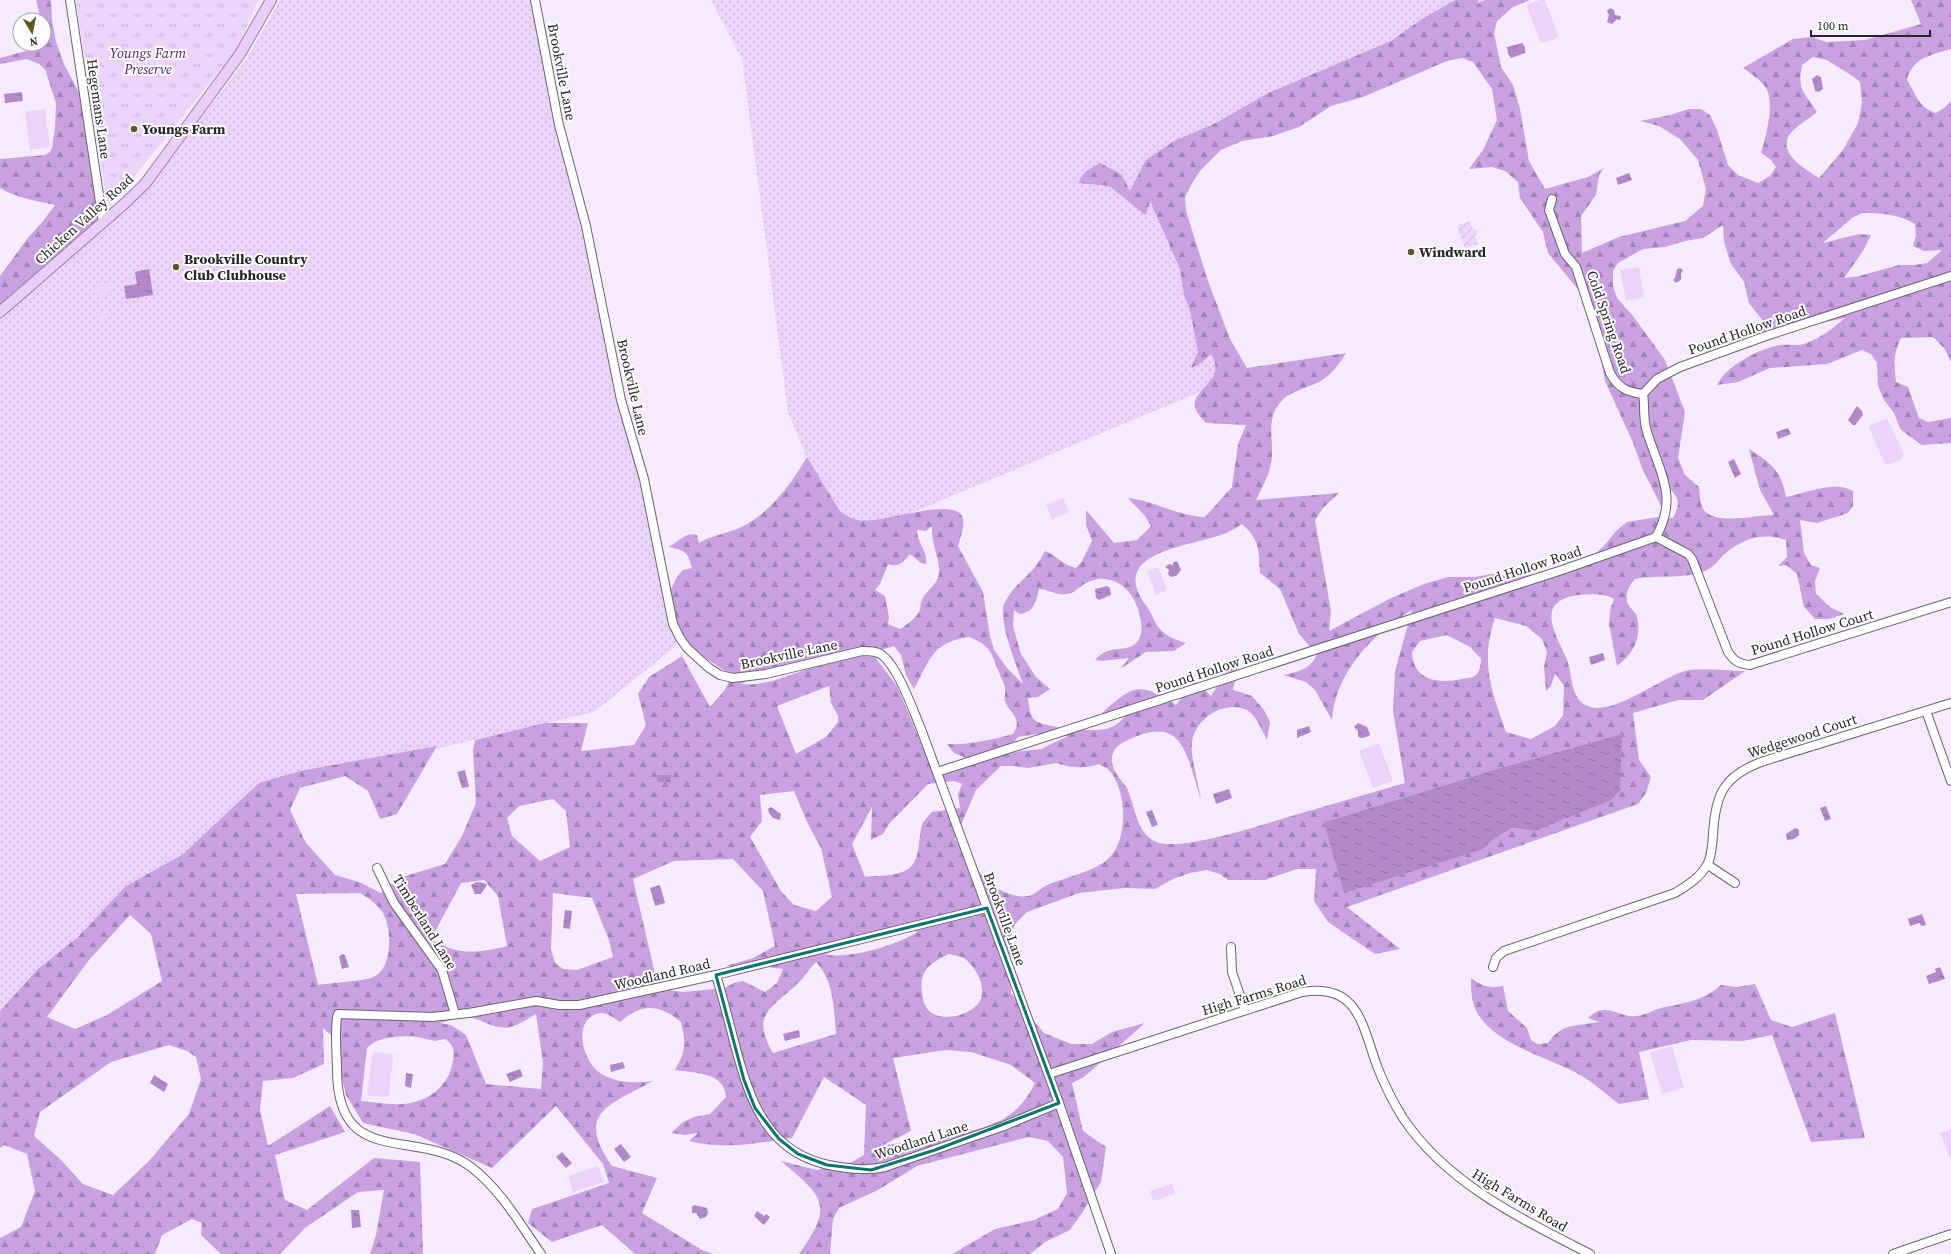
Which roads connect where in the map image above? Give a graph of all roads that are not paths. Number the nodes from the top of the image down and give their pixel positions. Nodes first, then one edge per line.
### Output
1 (70, 0) edge
2 (272, 0) edge
3 (535, 0) edge
4 (1552, 199) dead end
5 (103, 222) junction
6 (1951, 276) edge
7 (0, 312) edge
8 (1643, 394) junction
9 (1656, 537) junction
10 (1951, 602) edge
11 (1951, 703) edge
12 (1926, 711) junction
13 (937, 772) junction
14 (1951, 782) edge
15 (1708, 865) junction
16 (377, 868) dead end
17 (1735, 883) dead end
18 (987, 908) junction
19 (1231, 946) dead end
20 (1493, 967) dead end
21 (716, 974) junction
22 (1245, 1010) junction
23 (455, 1014) junction
24 (1049, 1074) junction
25 (1059, 1103) junction
26 (1951, 1234) edge
27 (541, 1254) edge
28 (1111, 1254) edge
29 (1590, 1254) edge
30 (1893, 1254) edge

1 - 5 street, Hegemans Lane
2 - 5 main road, Chicken Valley Road
3 - 13 street, Brookville Lane
4 - 8 street, Cold Spring Road
5 - 7 main road, Chicken Valley Road
6 - 8 street, Pound Hollow Road
8 - 9 street
9 - 10 street, Pound Hollow Court
9 - 13 street, Pound Hollow Road
11 - 12 street, Wedgewood Court
12 - 14 street
12 - 15 street, Wedgewood Court
13 - 18 street, Brookville Lane
15 - 17 street
15 - 20 street
16 - 23 street, Timberland Lane
18 - 21 street, Woodland Road
18 - 24 street, Brookville Lane
19 - 22 street
21 - 23 street, Woodland Road
21 - 25 street, Woodland Lane
22 - 24 street, High Farms Road
22 - 29 street, High Farms Road
23 - 27 street, Woodland Road
24 - 25 street, Brookville Lane
25 - 28 street, Brookville Lane
26 - 30 street

